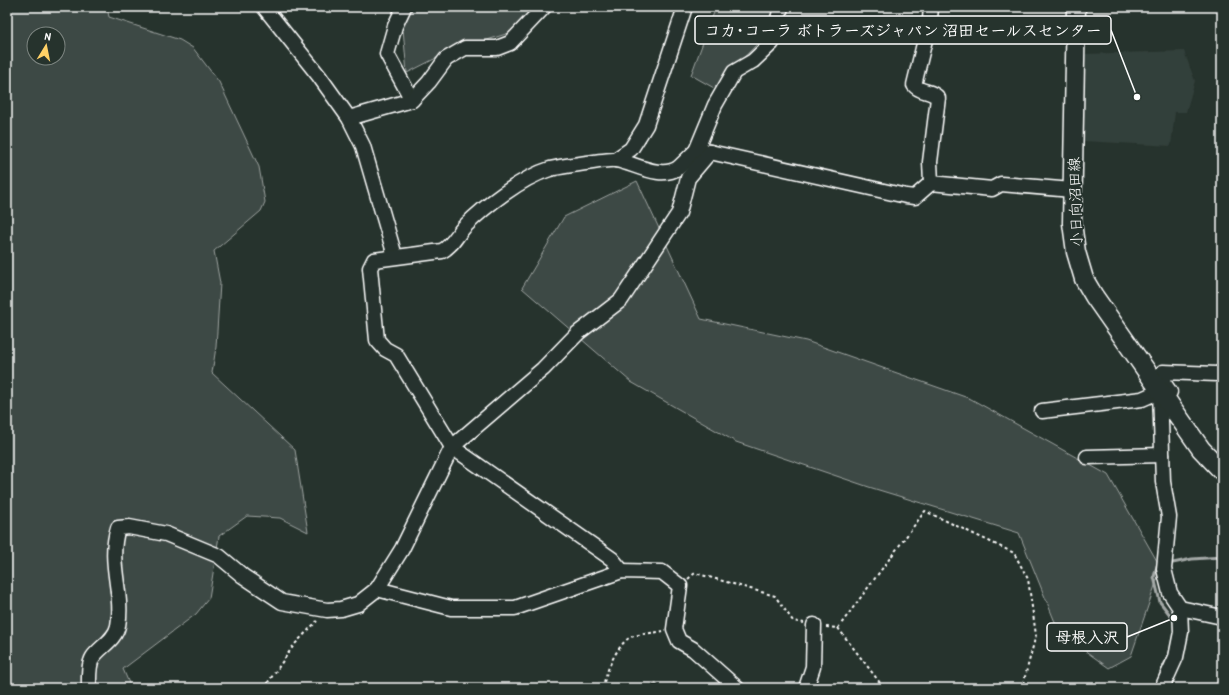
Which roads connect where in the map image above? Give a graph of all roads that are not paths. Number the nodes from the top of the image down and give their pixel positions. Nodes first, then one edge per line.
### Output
1 (264, 7) edge
2 (404, 7) edge
3 (544, 7) edge
4 (685, 7) edge
5 (781, 7) edge
6 (931, 7) edge
7 (1076, 7) edge
8 (412, 100) junction
9 (349, 118) junction
10 (696, 151) junction
11 (710, 152) junction
12 (615, 160) junction
13 (931, 183) junction
14 (1072, 190) junction
15 (395, 256) junction
16 (1222, 372) edge
17 (1164, 398) junction
18 (1042, 410) dead end
19 (452, 447) junction
20 (1162, 456) junction
21 (1087, 457) dead end
22 (1222, 471) edge
23 (622, 571) junction
24 (377, 589) junction
25 (1180, 608) junction
26 (1222, 617) edge
27 (814, 625) road end
28 (90, 688) edge
29 (737, 688) edge
30 (806, 688) edge
31 (1162, 688) edge

1 - 9 street
2 - 8 street
3 - 8 street
4 - 12 street
5 - 10 street
6 - 13 street
7 - 14 main road, 小日向沼田線
8 - 9 street
9 - 15 street
10 - 11 street
10 - 12 street
11 - 13 street
11 - 19 street
12 - 15 street
13 - 14 street
14 - 17 main road, 小日向沼田線
15 - 19 street
16 - 17 street
17 - 18 street
17 - 20 street
17 - 22 main road, 小日向沼田線
19 - 23 street
19 - 24 street
20 - 21 street
20 - 25 street
23 - 24 street
23 - 29 street
24 - 28 street
25 - 26 street
25 - 31 street
27 - 30 street

